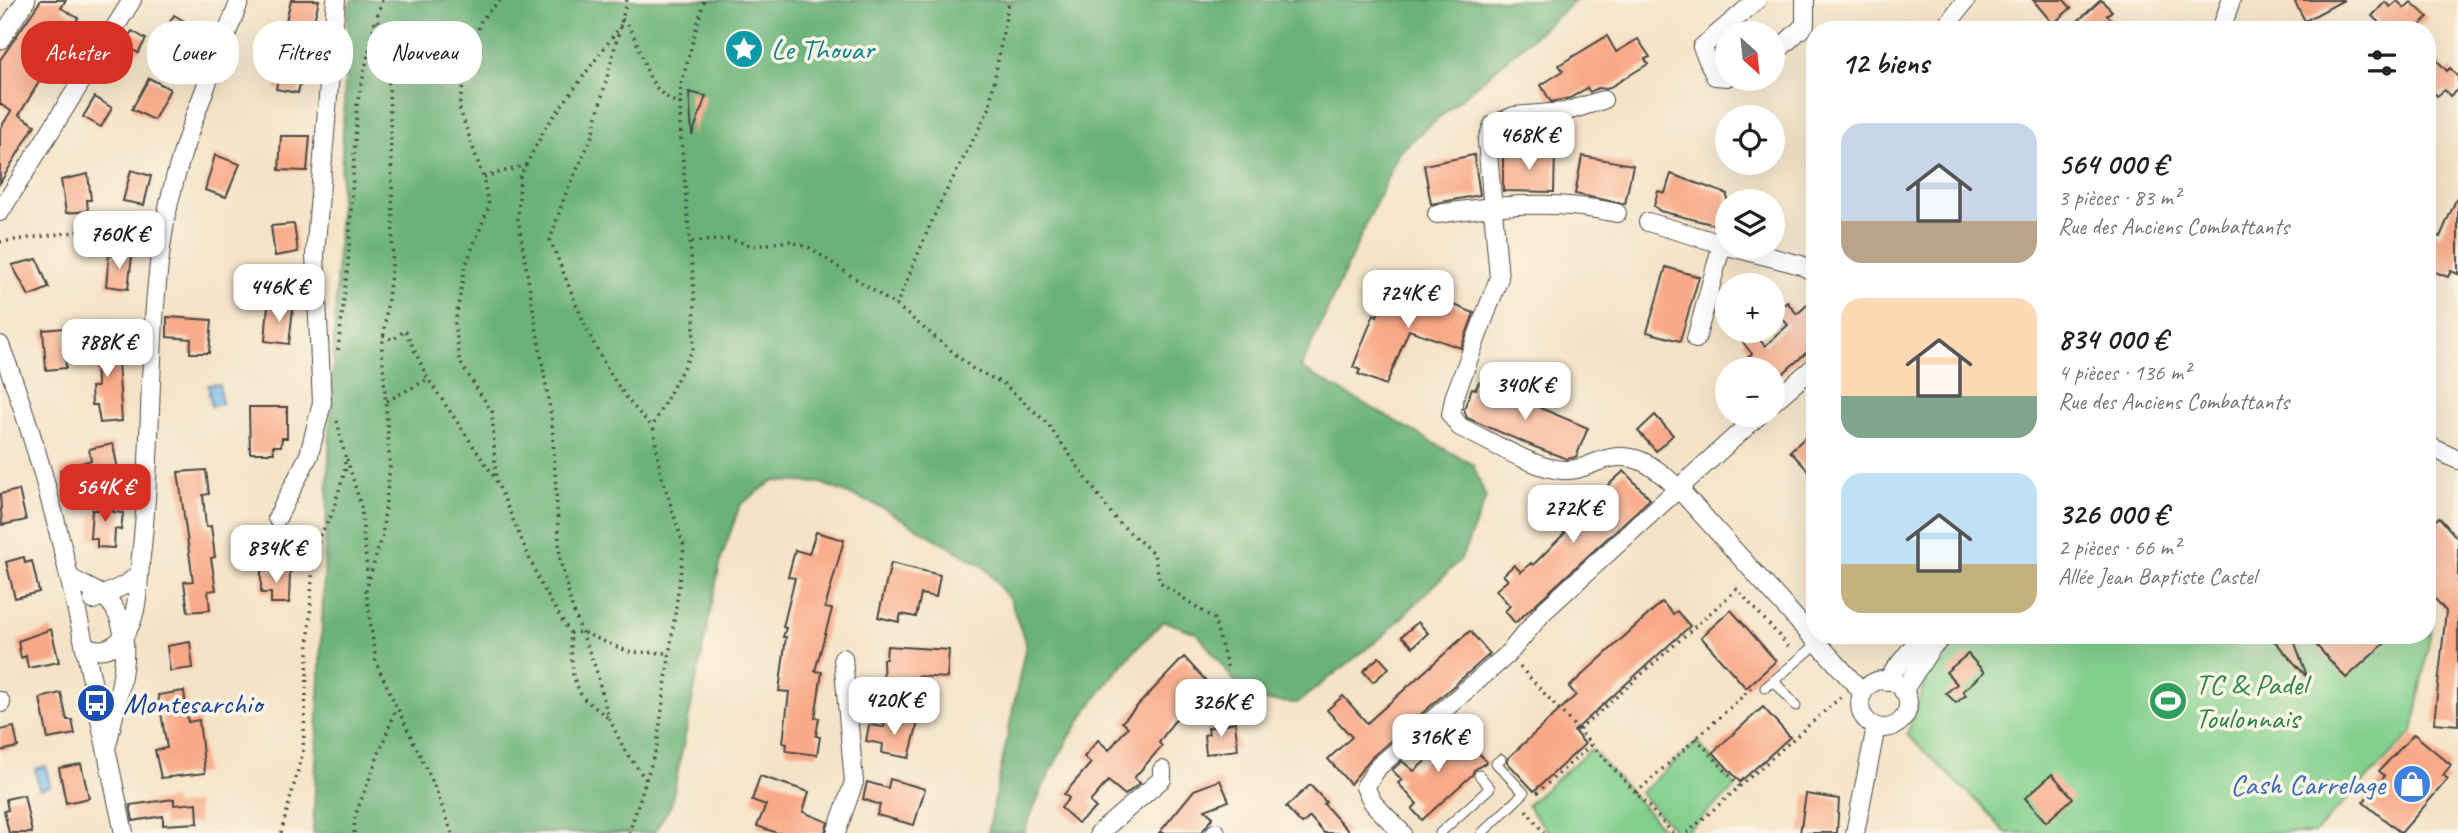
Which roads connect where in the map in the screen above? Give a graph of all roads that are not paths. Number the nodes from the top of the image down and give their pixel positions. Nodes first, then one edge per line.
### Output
1 (26, 0) edge
2 (132, 0) edge
3 (240, 0) edge
4 (336, 0) edge
5 (1757, 0) edge
6 (1805, 0) edge
7 (1966, 0) edge
8 (2231, 0) edge
9 (1732, 21) edge
10 (1950, 21) edge
11 (2224, 21) edge
12 (1715, 36) edge
13 (0, 40) edge
14 (1785, 44) edge
15 (1715, 76) edge
16 (1603, 100) dead end
17 (1493, 206) junction
18 (0, 212) edge
19 (1617, 213) dead end
20 (1437, 214) dead end
21 (1648, 222) dead end
22 (1715, 242) edge
23 (1723, 259) edge
24 (1778, 259) edge
25 (1806, 268) edge
26 (1696, 339) dead end
27 (1, 352) edge
28 (1806, 374) edge
29 (1785, 392) edge
30 (1746, 427) edge
31 (2436, 449) edge
32 (2458, 460) edge
33 (1679, 489) junction
34 (277, 518) dead end
35 (138, 575) junction
36 (69, 577) junction
37 (104, 596) junction
38 (78, 616) junction
39 (1806, 630) edge
40 (124, 635) junction
41 (1817, 644) edge
42 (1819, 644) edge
43 (1915, 644) edge
44 (1937, 644) edge
45 (85, 646) junction
46 (843, 658) dead end
47 (1774, 681) junction
48 (1886, 681) junction
49 (1765, 688) dead end
50 (1859, 689) junction
51 (1903, 691) junction
52 (1796, 706) dead end
53 (1876, 727) junction
54 (106, 751) junction
55 (1501, 759) dead end
56 (1162, 770) dead end
57 (1479, 775) dead end
58 (124, 833) edge
59 (836, 833) edge
60 (1099, 833) edge
61 (1402, 833) edge
62 (1440, 833) edge
63 (1482, 833) edge
64 (1855, 833) edge

1 - 13 street
2 - 18 street
3 - 35 street
4 - 34 street
5 - 9 street
6 - 14 street
7 - 10 street
8 - 11 street
12 - 15 street
16 - 17 street
17 - 19 street
17 - 20 street
17 - 33 street
21 - 22 street
23 - 26 street
24 - 25 street
27 - 36 street
28 - 29 street
30 - 33 street
31 - 32 street
33 - 39 street
33 - 61 street
35 - 37 street
35 - 40 street
36 - 37 street
36 - 38 street
37 - 38 street
37 - 40 street
38 - 45 street
40 - 45 street
40 - 54 street
41 - 47 lane
42 - 50 street
43 - 48 street
44 - 51 street
45 - 54 street
46 - 59 street
47 - 49 lane
47 - 52 lane
48 - 50 street
48 - 51 street
50 - 53 street
51 - 53 street
53 - 64 street
54 - 58 street
55 - 63 lane
56 - 60 street
57 - 62 lane

